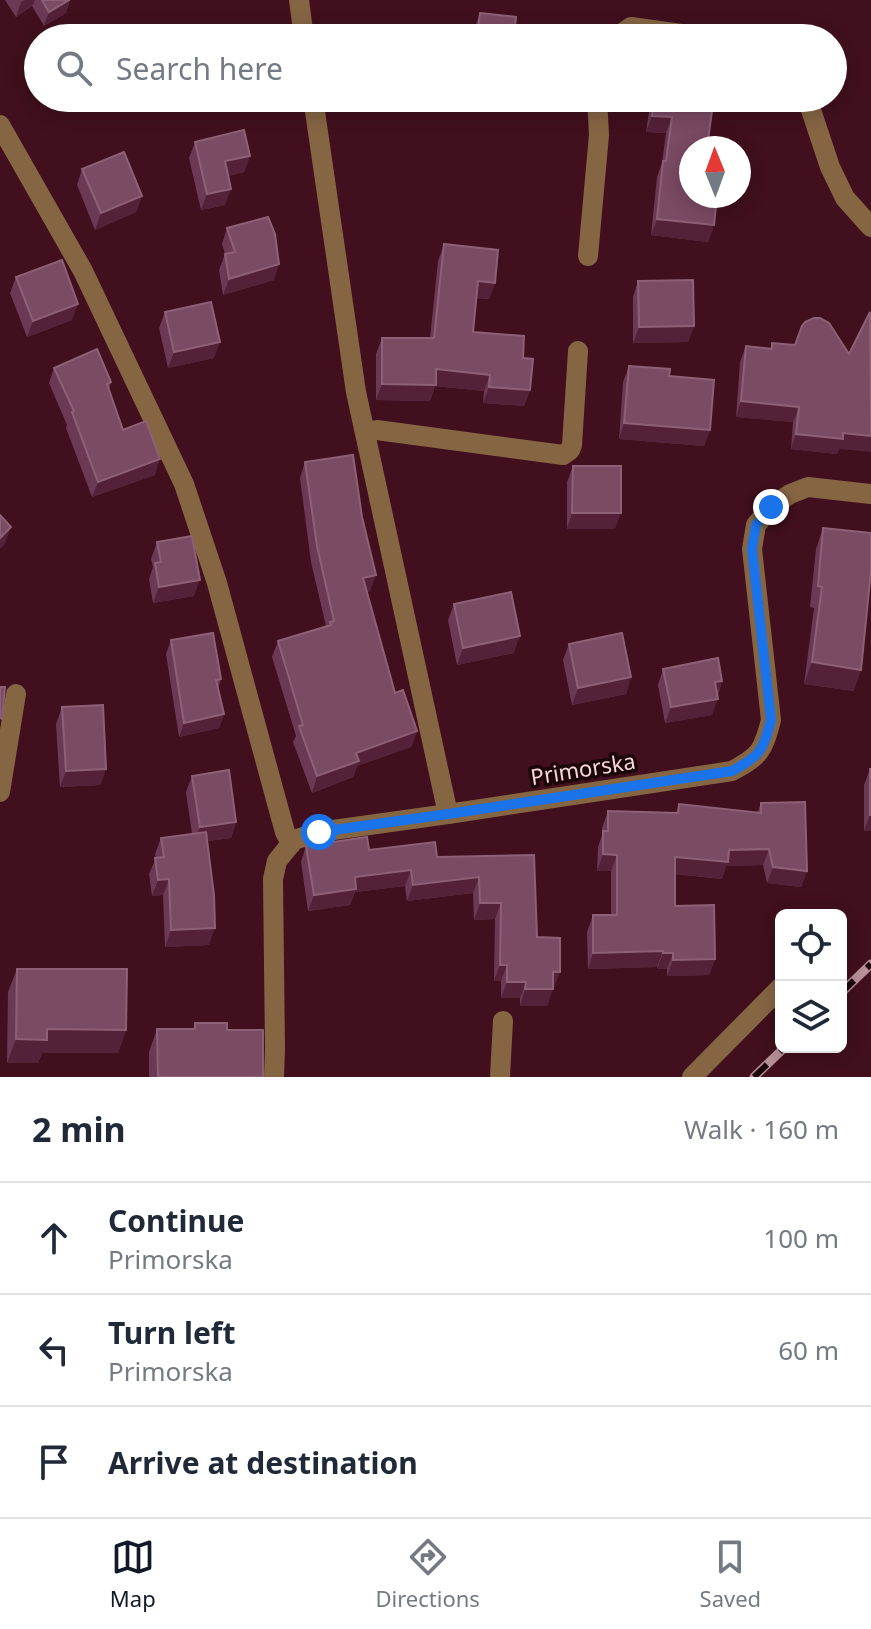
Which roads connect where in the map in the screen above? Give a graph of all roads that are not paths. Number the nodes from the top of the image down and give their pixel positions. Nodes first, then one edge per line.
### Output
1 (299, 0) edge
2 (302, 24) edge
3 (315, 112) edge
4 (598, 112) edge
5 (812, 112) edge
6 (0, 125) edge
7 (871, 227) edge
8 (588, 256) dead end
9 (578, 351) dead end
10 (365, 432) junction
11 (871, 494) edge
12 (16, 694) dead end
13 (0, 792) edge
14 (448, 814) junction
15 (291, 844) junction
16 (775, 993) edge
17 (503, 1021) dead end
18 (274, 1077) edge
19 (500, 1077) edge
20 (692, 1077) edge

1 - 2 street
3 - 10 street
4 - 8 street
5 - 7 street
6 - 15 street
9 - 10 street
10 - 14 street
11 - 14 street, Primorska
12 - 13 street
14 - 15 street, Primorska
15 - 18 street
16 - 20 street
17 - 19 street

